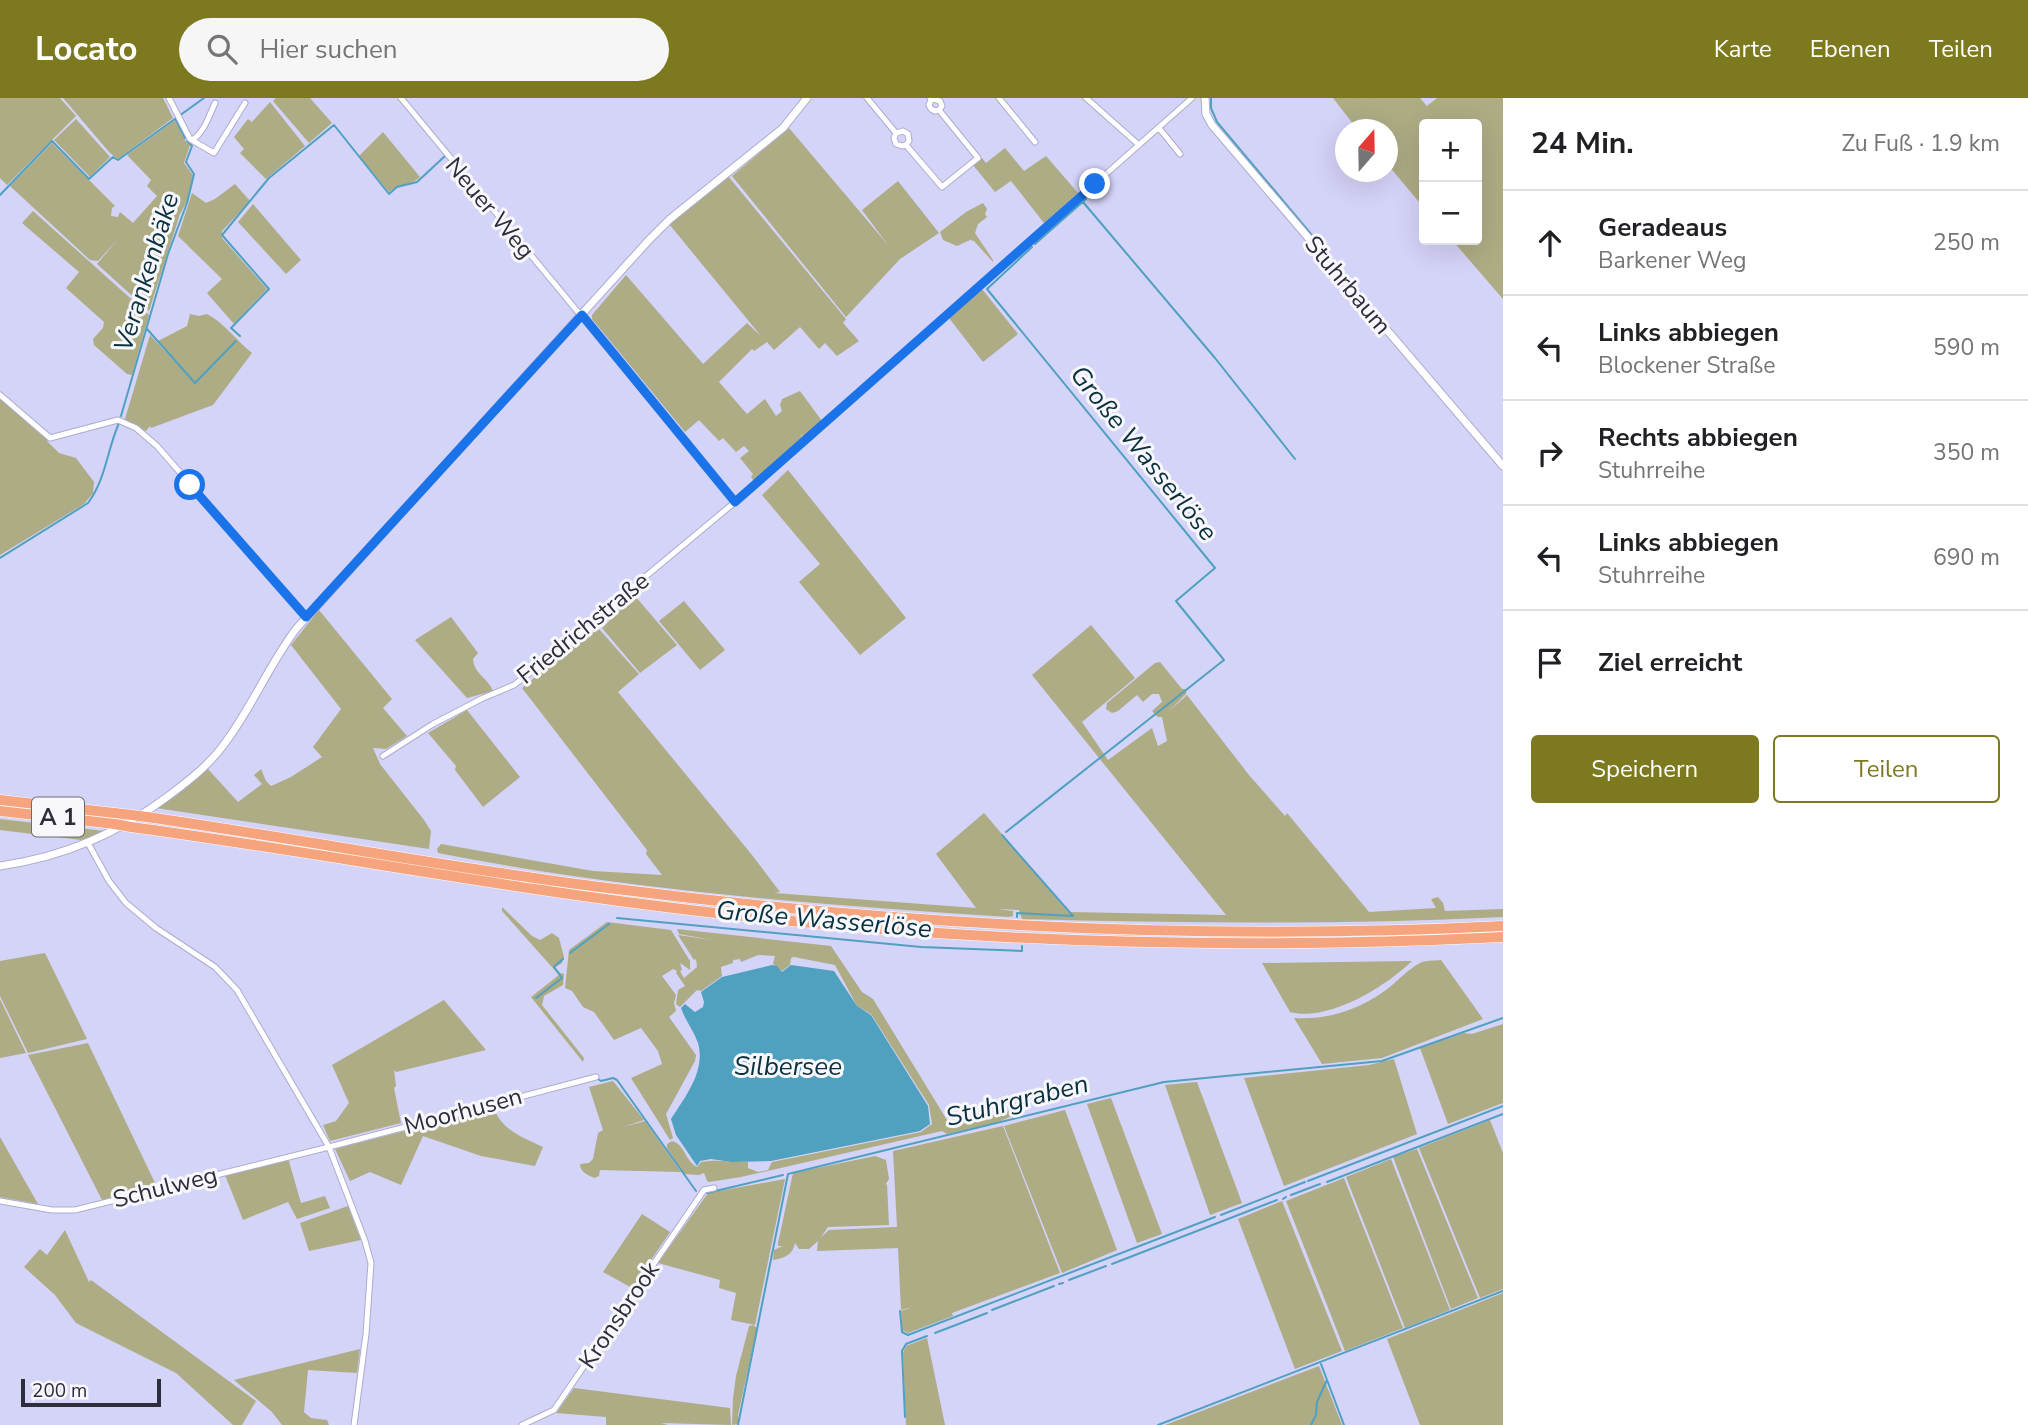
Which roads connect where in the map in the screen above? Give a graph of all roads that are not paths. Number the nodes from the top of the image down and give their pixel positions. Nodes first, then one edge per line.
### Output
1 (169, 98) edge
2 (401, 98) edge
3 (807, 98) edge
4 (867, 98) edge
5 (999, 98) edge
6 (1086, 98) edge
7 (1192, 98) edge
8 (1205, 98) edge
9 (931, 99) edge
10 (215, 103) dead end
11 (246, 103) dead end
12 (1159, 128) junction
13 (896, 133) junction
14 (192, 140) junction
15 (1035, 142) dead end
16 (906, 145) junction
17 (1139, 145) junction
18 (1180, 154) dead end
19 (582, 315) junction
20 (0, 395) edge
21 (1500, 457) edge
22 (1503, 466) edge
23 (735, 502) junction
24 (306, 617) junction
25 (383, 756) dead end
26 (0, 800) edge
27 (0, 811) edge
28 (88, 843) junction
29 (0, 866) edge
30 (1503, 926) edge
31 (1503, 937) edge
32 (596, 1077) dead end
33 (329, 1147) junction
34 (714, 1188) dead end
35 (0, 1201) edge
36 (354, 1425) edge
37 (522, 1425) edge

1 - 14 street
2 - 19 street, Neuer Weg
3 - 19 street
4 - 13 street
5 - 15 street
6 - 17 street
7 - 12 street, Friedrichstraße
8 - 21 street, Stuhrbaum
9 - 16 street
10 - 14 street
11 - 14 street
12 - 17 street, Friedrichstraße
12 - 18 street
13 - 16 street
13 - 16 street
17 - 23 street, Friedrichstraße
19 - 23 street, Neuer Weg
19 - 24 street
20 - 24 street
21 - 22 street, Stuhrbaum
23 - 25 street, Friedrichstraße
24 - 28 street
26 - 30 highway, A 1, bridge
27 - 31 highway, A 1, bridge
28 - 29 street
28 - 33 street
32 - 33 street, Moorhusen
33 - 35 street, Schulweg
33 - 36 street
34 - 37 street, Kronsbrook

